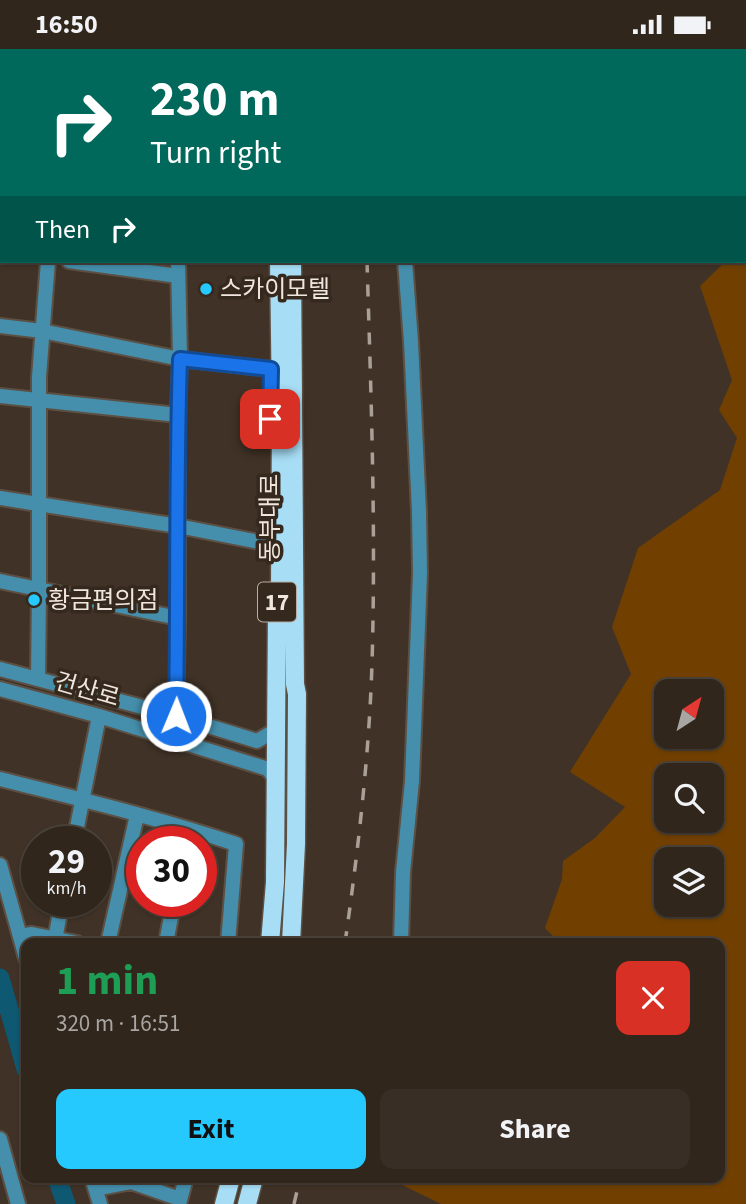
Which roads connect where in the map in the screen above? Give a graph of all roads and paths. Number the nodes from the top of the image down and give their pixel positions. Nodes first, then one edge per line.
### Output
1 (48, 263) edge
2 (100, 263) edge
3 (270, 263) edge
4 (279, 263) edge
5 (292, 263) edge
6 (302, 263) edge
7 (405, 263) edge
8 (178, 268) edge
9 (0, 326) edge
10 (43, 331) junction
11 (180, 359) junction
12 (271, 369) junction
13 (0, 396) edge
14 (39, 400) junction
15 (178, 415) junction
16 (0, 498) edge
17 (39, 504) junction
18 (178, 526) junction
19 (269, 544) junction
20 (0, 581) edge
21 (39, 590) junction
22 (276, 605) junction
23 (178, 618) junction
24 (0, 669) edge
25 (37, 678) junction
26 (0, 689) edge
27 (297, 694) junction
28 (99, 716) junction
29 (176, 716) junction
30 (276, 730) junction
31 (0, 779) edge
32 (276, 780) junction
33 (82, 799) junction
34 (136, 815) junction
35 (77, 826) edge
36 (164, 826) edge
37 (217, 841) edge
38 (0, 865) edge
39 (59, 917) edge
40 (171, 917) edge
41 (20, 936) junction
42 (46, 938) edge
43 (55, 938) edge
44 (109, 938) edge
45 (167, 938) edge
46 (228, 938) edge
47 (270, 938) edge
48 (291, 938) edge
49 (401, 938) edge
50 (21, 940) edge
51 (0, 1139) edge
52 (94, 1183) edge
53 (138, 1183) edge
54 (185, 1183) edge
55 (230, 1183) edge
56 (253, 1183) edge
57 (180, 1202) edge
58 (18, 1204) edge
59 (100, 1204) edge
60 (224, 1204) edge
61 (247, 1204) edge

1 - 10 street
2 - 8 street
3 - 12 main road, 동부대로
4 - 22 main road, 동부대로 / 17
5 - 27 main road, 동부대로 / 17
6 - 27 main road
7 - 49 street
8 - 11 street
9 - 10 street
10 - 11 street
10 - 14 street
11 - 12 street
11 - 15 street
12 - 19 main road, 동부대로
13 - 14 street
14 - 15 street
14 - 17 street
15 - 18 street
16 - 17 street
17 - 18 street
17 - 21 street
18 - 19 street
18 - 23 street
19 - 22 main road, 동부대로
20 - 21 street
21 - 23 street
21 - 25 street
22 - 30 main road, 동부대로 / 17
23 - 29 street
24 - 25 street, 건산로
25 - 29 street, 건산로
26 - 28 street, 건산로
27 - 48 main road, 동부대로 / 17
28 - 32 street, 건산로
28 - 33 street
29 - 30 street, 건산로
30 - 32 main road, 동부대로 / 17
31 - 33 street
32 - 47 main road, 동부대로 / 17
33 - 34 street
33 - 35 street
34 - 36 street
34 - 44 street
37 - 46 street
38 - 41 street
39 - 43 street
40 - 45 street
41 - 42 street
41 - 50 street
51 - 58 street
52 - 59 street
53 - 57 street
54 - 57 street
55 - 60 main road
56 - 61 main road

